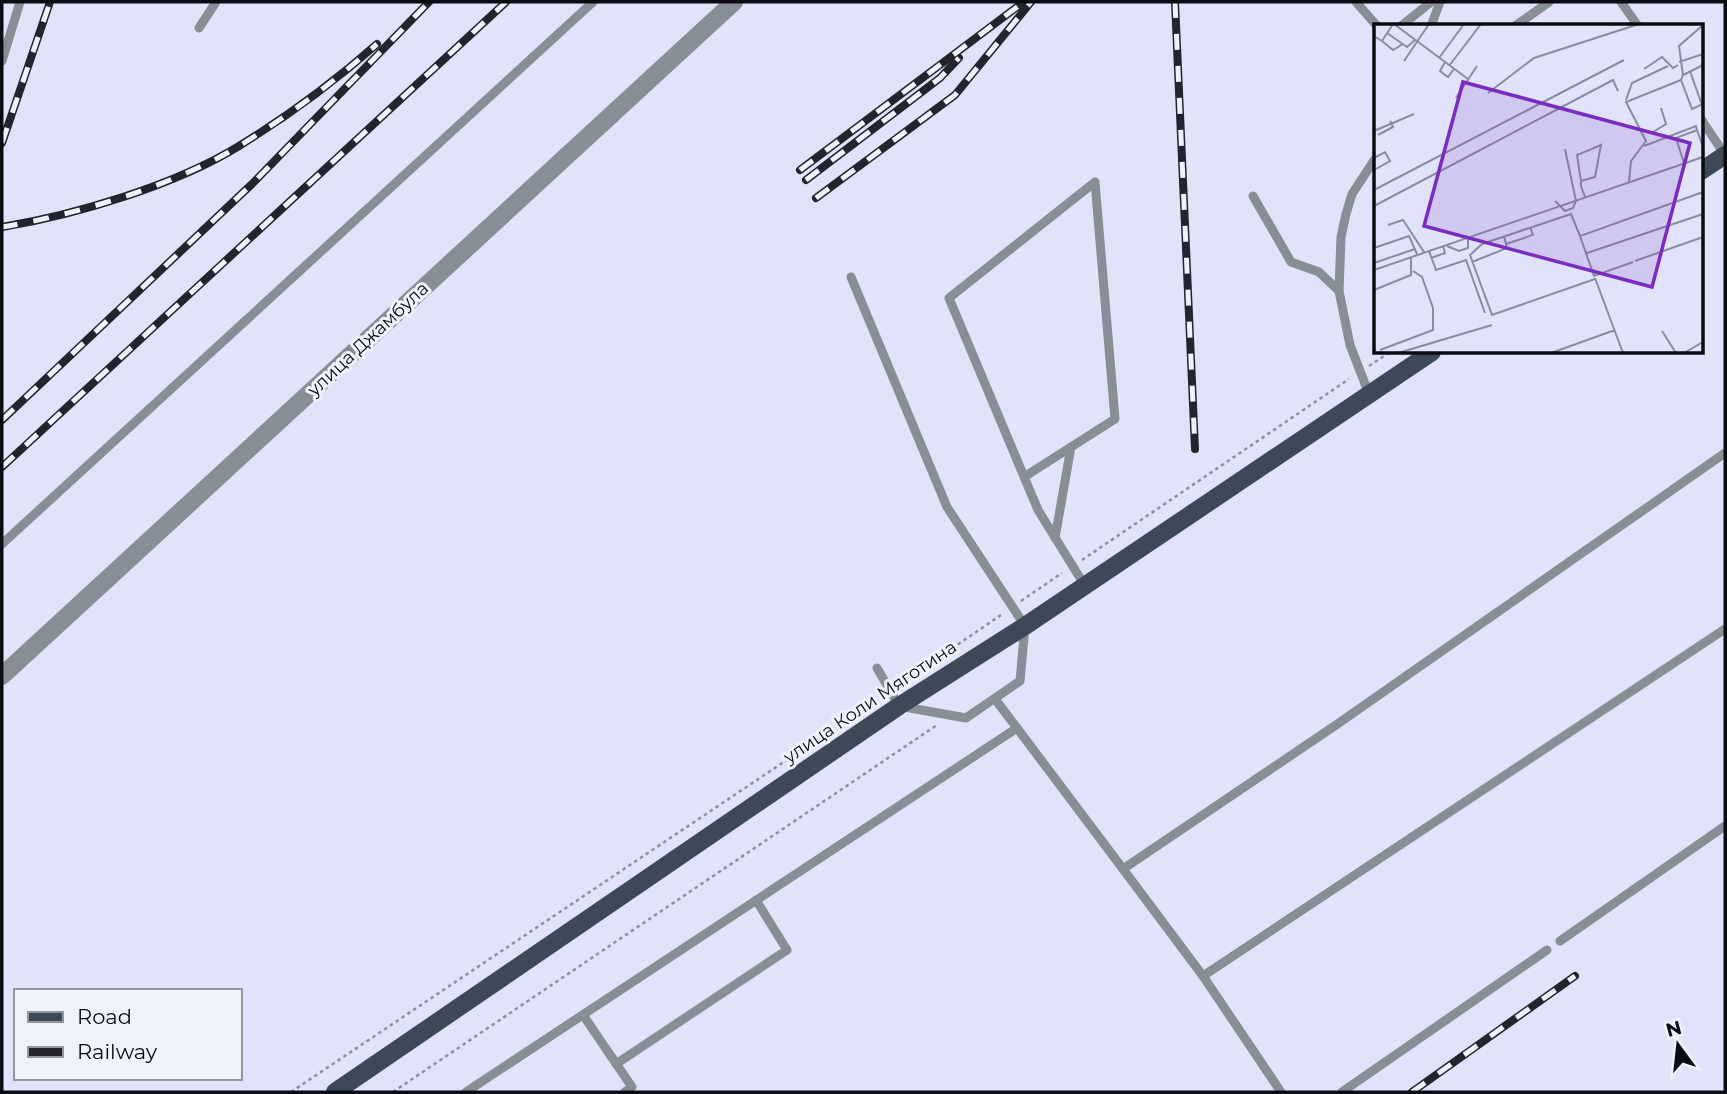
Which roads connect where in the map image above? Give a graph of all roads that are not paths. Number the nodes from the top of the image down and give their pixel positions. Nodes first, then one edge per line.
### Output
1 (20, 2) edge
2 (216, 2) edge
3 (593, 2) edge
4 (734, 2) edge
5 (1356, 2) edge
6 (1431, 2) edge
7 (1440, 2) edge
8 (1549, 2) edge
9 (1621, 2) edge
10 (1375, 24) edge
11 (1404, 24) edge
12 (1432, 24) edge
13 (1518, 24) edge
14 (1637, 24) edge
15 (199, 28) dead end
16 (2, 61) edge
17 (1702, 120) edge
18 (1725, 155) edge
19 (1374, 161) edge
20 (1702, 170) edge
21 (1253, 196) dead end
22 (851, 277) dead end
23 (1339, 291) junction
24 (1429, 354) edge
25 (1369, 394) junction
26 (1071, 447) junction
27 (1725, 453) edge
28 (1024, 477) junction
29 (1055, 538) junction
30 (2, 544) edge
31 (1085, 586) junction
32 (1025, 626) junction
33 (1725, 629) edge
34 (877, 668) dead end
35 (2, 677) edge
36 (895, 698) junction
37 (995, 699) junction
38 (1017, 728) junction
39 (1725, 826) edge
40 (1123, 869) junction
41 (756, 900) junction
42 (1560, 941) dead end
43 (1547, 950) dead end
44 (1203, 976) junction
45 (583, 1015) junction
46 (616, 1064) junction
47 (335, 1092) edge
48 (466, 1092) edge
49 (625, 1092) edge
50 (1281, 1092) edge
51 (1342, 1092) edge

1 - 16 lane
2 - 15 lane
3 - 30 lane
4 - 35 street, улица Джамбула
5 - 10 lane
6 - 11 lane
7 - 12 lane
8 - 13 lane
9 - 14 lane
17 - 18 lane
18 - 20 main road
19 - 23 lane
21 - 23 lane
22 - 32 lane
23 - 25 lane
24 - 25 main road, улица Коли Мяготина
25 - 31 main road, улица Коли Мяготина
26 - 28 lane
26 - 28 lane
26 - 29 lane
27 - 40 lane
28 - 29 lane
29 - 31 lane
31 - 32 main road, улица Коли Мяготина
32 - 36 main road, улица Коли Мяготина
32 - 37 lane
33 - 44 lane
34 - 36 lane
36 - 37 lane
36 - 47 main road, улица Коли Мяготина
37 - 38 lane
38 - 40 lane
38 - 41 lane
39 - 42 lane
40 - 44 lane
41 - 45 lane
41 - 46 lane
43 - 51 lane
44 - 50 lane
45 - 46 lane
45 - 48 lane
46 - 49 lane

